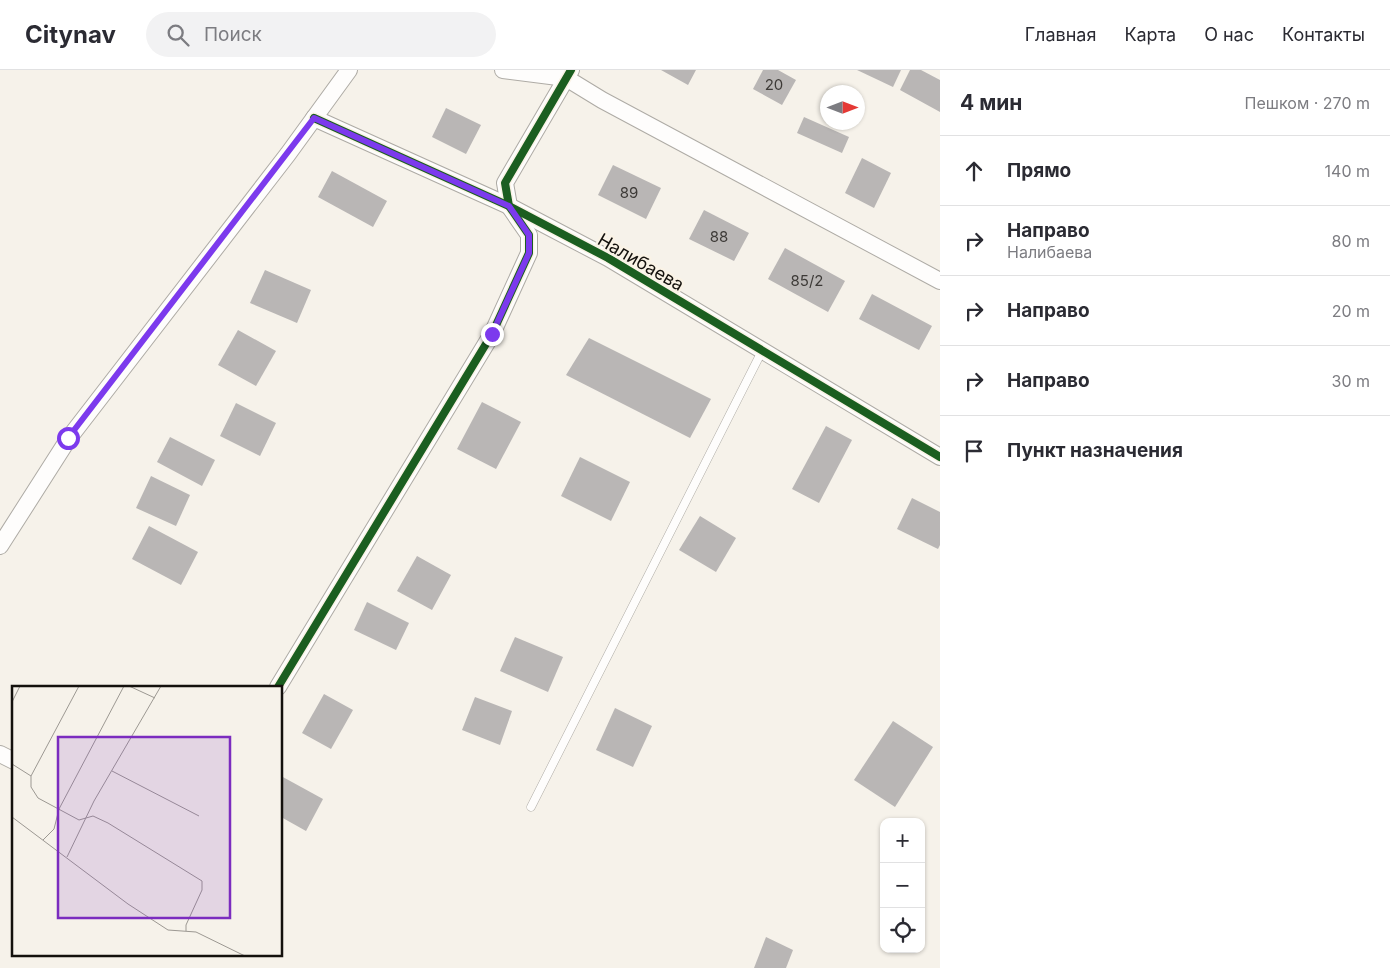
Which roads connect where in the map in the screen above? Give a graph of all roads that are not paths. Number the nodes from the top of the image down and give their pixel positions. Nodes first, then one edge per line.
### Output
1 (349, 70) edge
2 (503, 70) edge
3 (568, 74) edge
4 (314, 118) junction
5 (509, 206) junction
6 (940, 281) edge
7 (762, 351) junction
8 (940, 457) edge
9 (0, 546) edge
10 (279, 686) edge
11 (0, 754) edge
12 (12, 760) edge
13 (531, 806) dead end

1 - 4 street
2 - 3 street
3 - 5 street
3 - 6 street
4 - 5 street, Налибаева
4 - 9 street
5 - 7 street, Налибаева
5 - 10 street
7 - 8 street, Налибаева
7 - 13 lane
11 - 12 street

